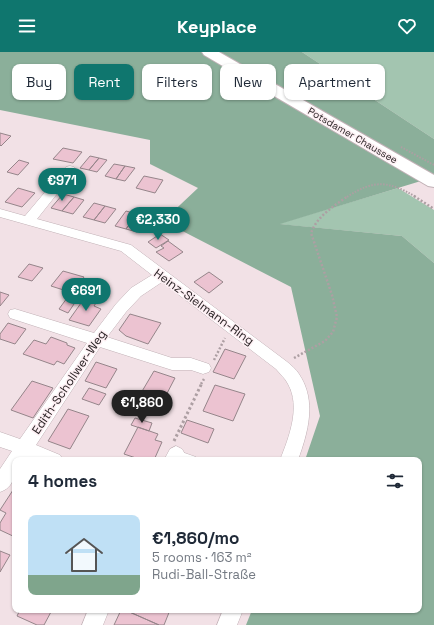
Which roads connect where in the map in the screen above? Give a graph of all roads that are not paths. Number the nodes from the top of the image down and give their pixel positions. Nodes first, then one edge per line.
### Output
1 (209, 52) edge
2 (70, 170) dead end
3 (434, 182) edge
4 (0, 212) edge
5 (28, 221) junction
6 (161, 276) junction
7 (15, 314) dead end
8 (96, 341) junction
9 (209, 363) road end
10 (0, 439) edge
11 (174, 452) edge
12 (18, 457) edge
13 (186, 457) edge
14 (290, 457) edge
15 (12, 466) edge
16 (0, 484) edge
17 (98, 613) edge
18 (232, 613) edge
19 (92, 625) edge
20 (227, 625) edge

1 - 3 main road, Potsdamer Chaussee
2 - 5 street
4 - 5 street, Heinz-Sielmann-Ring
5 - 6 street, Heinz-Sielmann-Ring
6 - 8 street, Edith-Schollwer-Weg
6 - 14 street, Heinz-Sielmann-Ring
7 - 8 street
8 - 9 street
8 - 12 street, Edith-Schollwer-Weg
10 - 12 street
11 - 13 lane
15 - 16 street, Edith-Schollwer-Weg
17 - 19 street
18 - 20 street

